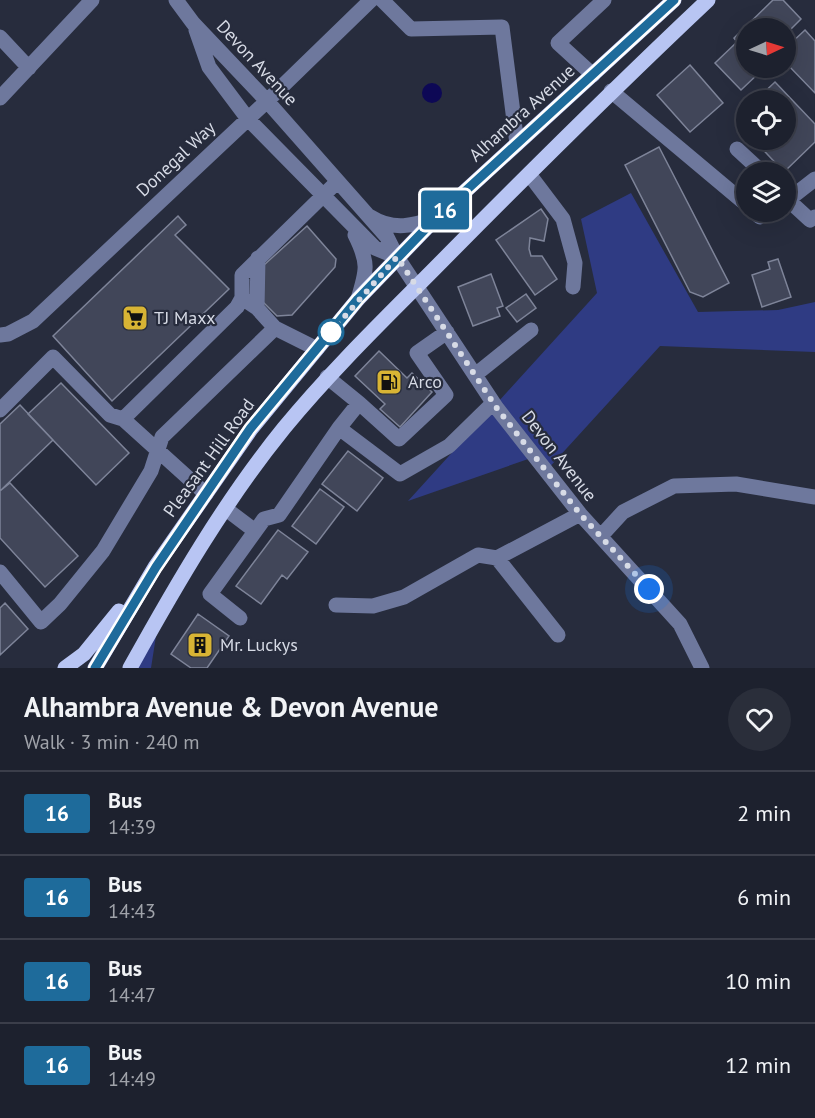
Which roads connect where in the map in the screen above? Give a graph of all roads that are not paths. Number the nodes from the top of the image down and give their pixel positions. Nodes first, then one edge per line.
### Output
1 (92, 0) edge
2 (176, 0) edge
3 (371, 0) edge
4 (382, 0) edge
5 (604, 0) edge
6 (674, 0) edge
7 (708, 0) edge
8 (193, 23) junction
9 (0, 37) edge
10 (29, 68) junction
11 (593, 75) junction
12 (611, 91) junction
13 (0, 98) edge
14 (267, 101) junction
15 (248, 119) junction
16 (517, 144) junction
17 (738, 150) edge
18 (751, 162) edge
19 (529, 174) junction
20 (815, 179) edge
21 (337, 182) junction
22 (796, 193) edge
23 (323, 195) junction
24 (736, 196) edge
25 (796, 207) edge
26 (363, 212) junction
27 (437, 217) junction
28 (815, 217) edge
29 (348, 221) junction
30 (397, 257) junction
31 (258, 258) junction
32 (418, 286) junction
33 (573, 287) dead end
34 (242, 298) junction
35 (358, 299) junction
36 (257, 308) junction
37 (275, 328) junction
38 (531, 330) dead end
39 (447, 332) junction
40 (0, 335) edge
41 (317, 349) junction
42 (475, 375) junction
43 (327, 377) junction
44 (359, 403) junction
45 (493, 403) junction
46 (0, 410) edge
47 (123, 419) junction
48 (339, 428) junction
49 (158, 452) junction
50 (206, 494) junction
51 (815, 497) edge
52 (226, 508) junction
53 (580, 514) junction
54 (255, 531) junction
55 (601, 536) junction
56 (496, 558) junction
57 (156, 567) junction
58 (0, 572) edge
59 (336, 605) dead end
60 (240, 618) dead end
61 (558, 635) dead end
62 (65, 668) edge
63 (95, 668) edge
64 (130, 668) edge
65 (702, 668) edge

1 - 10 street
2 - 8 street, Devon Avenue
3 - 14 street, Donegal Way
4 - 16 street
5 - 11 street
6 - 11 main road, Alhambra Avenue
7 - 12 main road
8 - 14 street, Devon Avenue
8 - 15 street, Devon Avenue
9 - 10 street
10 - 13 street
11 - 16 main road, Alhambra Avenue
12 - 19 main road
12 - 24 street
14 - 15 street, Donegal Way
14 - 21 street, Devon Avenue
15 - 23 street, Devon Avenue
15 - 40 street, Donegal Way
16 - 27 main road, Alhambra Avenue
17 - 18 street
19 - 32 main road
19 - 33 street
20 - 22 street
21 - 23 street
21 - 26 street, Devon Avenue
23 - 29 street, Devon Avenue
23 - 31 street
25 - 28 street
26 - 27 street, Devon Avenue
26 - 30 street, Devon Avenue
27 - 30 main road, Alhambra Avenue
29 - 30 street, Devon Avenue
29 - 35 street, Devon Avenue
30 - 32 street, Devon Avenue
30 - 35 main road, Pleasant Hill Road
31 - 34 street
31 - 36 street
32 - 39 street, Devon Avenue
32 - 43 main road
34 - 36 street
34 - 47 street
35 - 41 main road, Pleasant Hill Road
36 - 37 street
37 - 41 street
37 - 49 street
38 - 42 street
39 - 42 street, Devon Avenue
39 - 44 street
41 - 50 main road, Pleasant Hill Road
42 - 45 street, Devon Avenue
43 - 44 street
43 - 52 main road
44 - 48 street
45 - 48 street
45 - 53 street, Devon Avenue
46 - 47 street
47 - 49 street
48 - 54 street
49 - 50 street
49 - 58 street
50 - 57 main road, Pleasant Hill Road
51 - 55 street
52 - 54 street
52 - 64 main road
53 - 55 street, Devon Avenue
53 - 56 street
54 - 60 street
55 - 65 street, Devon Avenue
56 - 59 street
56 - 61 street
57 - 62 main road
57 - 63 main road, Pleasant Hill Road

